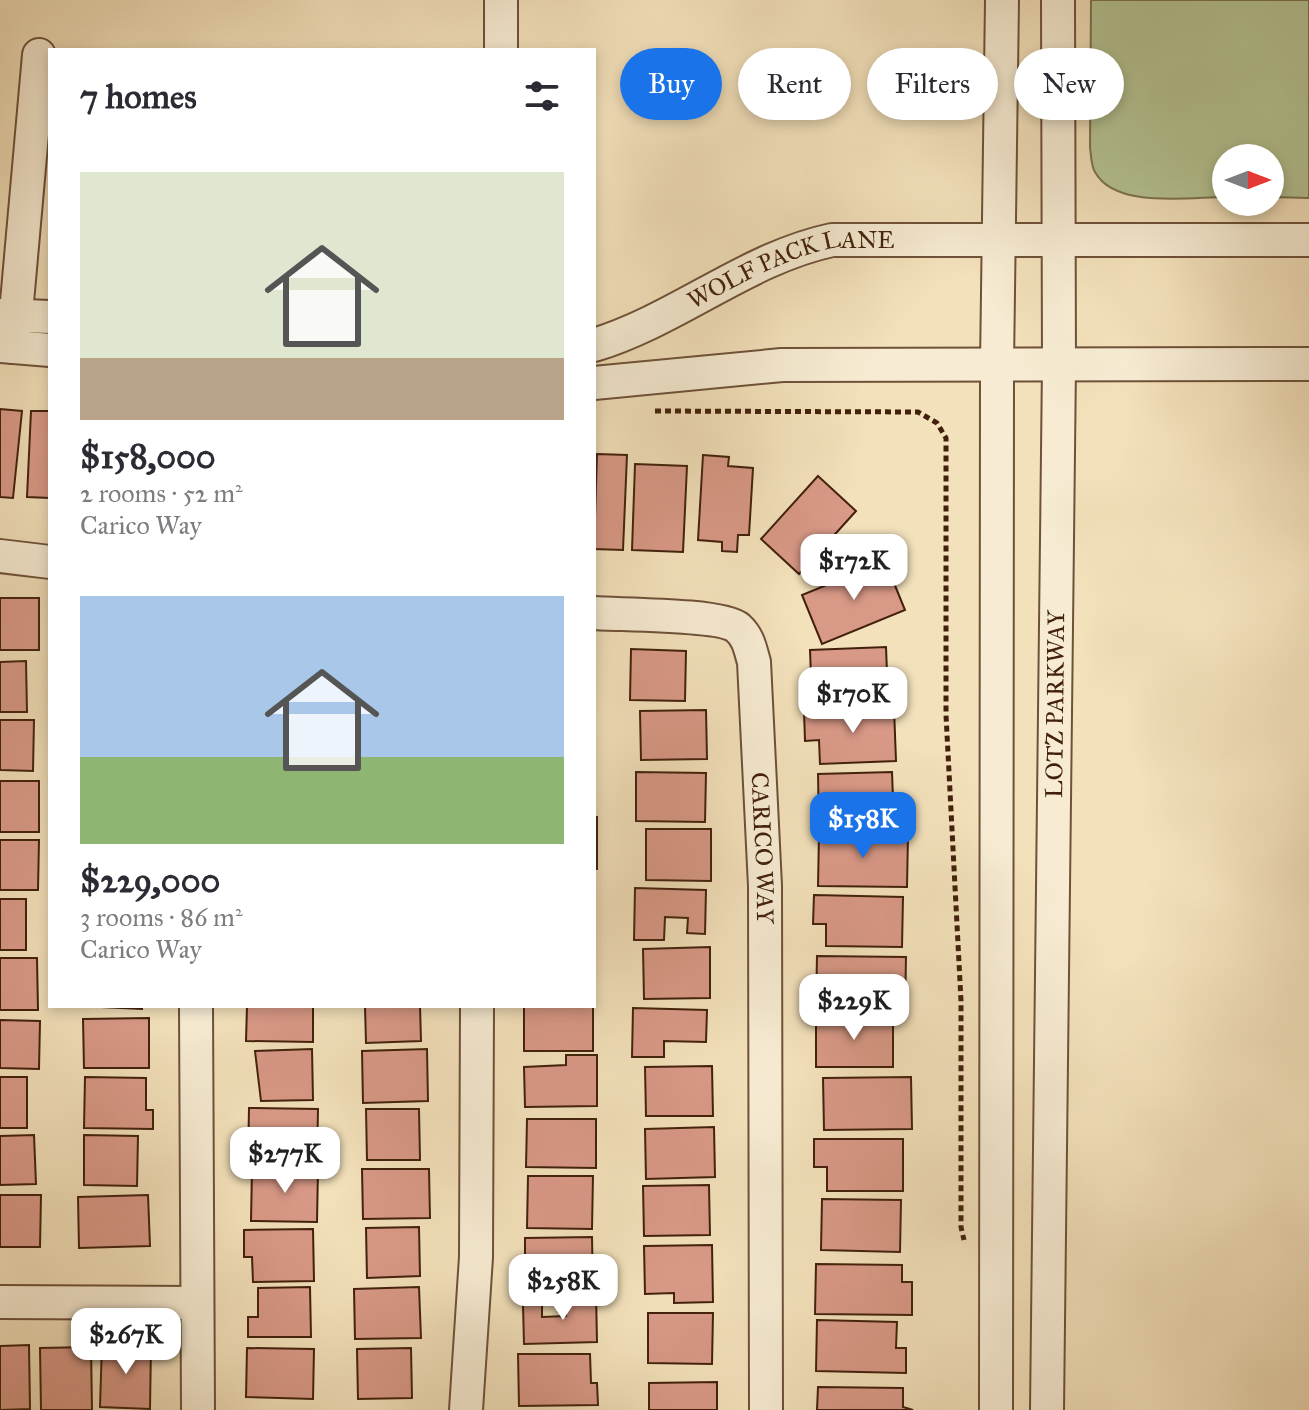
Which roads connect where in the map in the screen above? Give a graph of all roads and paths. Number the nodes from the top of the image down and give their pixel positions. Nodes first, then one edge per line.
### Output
1 (501, 0) edge
2 (1002, 0) edge
3 (1058, 0) edge
4 (501, 48) edge
5 (39, 55) dead end
6 (1309, 240) edge
7 (1056, 241) junction
8 (998, 242) junction
9 (787, 253) junction
10 (8, 315) edge
11 (48, 317) edge
12 (596, 326) edge
13 (596, 344) edge
14 (7, 347) edge
15 (48, 350) edge
16 (1309, 364) edge
17 (997, 365) junction
18 (1059, 365) junction
19 (596, 383) edge
20 (641, 411) dead end
21 (0, 556) edge
22 (48, 562) edge
23 (596, 613) edge
24 (196, 1008) edge
25 (477, 1008) edge
26 (967, 1246) dead end
27 (0, 1302) edge
28 (196, 1303) junction
29 (198, 1410) edge
30 (466, 1410) edge
31 (766, 1410) edge
32 (996, 1410) edge
33 (1047, 1410) edge

1 - 4 street
2 - 8 street
3 - 7 street, LOTZ PARKWAY
5 - 10 street
6 - 7 street, WOLF PACK LANE
7 - 8 street, WOLF PACK LANE
7 - 18 street, LOTZ PARKWAY
8 - 9 street, WOLF PACK LANE
8 - 17 street
9 - 12 street
9 - 13 street, WOLF PACK LANE
10 - 11 street
10 - 14 street
14 - 15 street
16 - 18 street
17 - 18 street
17 - 19 street
17 - 32 street
18 - 33 street, LOTZ PARKWAY
20 - 26 path
21 - 22 street
23 - 31 street, CARICO WAY
24 - 28 street
25 - 30 street
27 - 28 street
28 - 29 street

